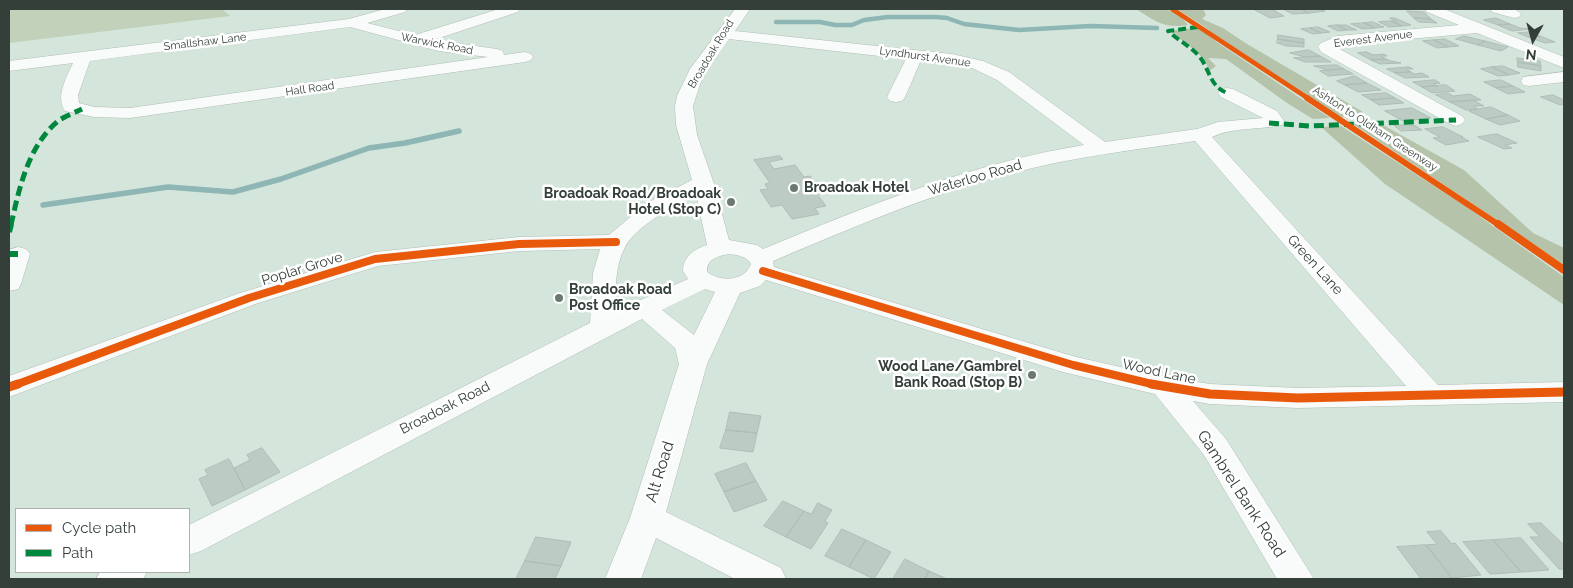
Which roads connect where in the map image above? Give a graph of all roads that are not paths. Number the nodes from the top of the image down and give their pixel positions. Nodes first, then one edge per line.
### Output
1 (400, 9) edge
2 (513, 9) edge
3 (743, 9) edge
4 (1432, 9) edge
5 (1497, 9) edge
6 (334, 11) dead end
7 (1514, 14) dead end
8 (350, 23) junction
9 (1480, 28) junction
10 (725, 34) junction
11 (415, 41) junction
12 (916, 55) junction
13 (83, 57) junction
14 (525, 57) joint
15 (1564, 63) edge
16 (9, 66) edge
17 (1564, 77) edge
18 (1529, 81) dead end
19 (1227, 93) dead end
20 (896, 97) dead end
21 (1456, 120) dead end
22 (1200, 135) junction
23 (1100, 148) junction
24 (703, 182) junction
25 (616, 242) junction
26 (719, 248) junction
27 (18, 254) dead end
28 (762, 265) junction
29 (9, 284) edge
30 (717, 284) junction
31 (644, 308) junction
32 (603, 326) junction
33 (693, 364) junction
34 (9, 387) edge
35 (1165, 387) junction
36 (1564, 392) edge
37 (1431, 396) junction
38 (647, 518) junction
39 (190, 540) edge
40 (127, 573) edge
41 (114, 579) edge
42 (623, 579) edge
43 (768, 579) edge
44 (1296, 579) edge

1 - 8 street, Smallshaw Lane
2 - 11 street
3 - 10 street, Broadoak Road
4 - 9 street
5 - 7 street
6 - 8 street
8 - 11 street, Warwick Road
8 - 13 street, Smallshaw Lane
9 - 15 street
9 - 21 street, Everest Avenue
10 - 12 street, Lyndhurst Avenue
10 - 24 street, Broadoak Road
11 - 14 street, Warwick Road
12 - 20 street
12 - 23 street, Lyndhurst Avenue
13 - 14 street, Hall Road
13 - 16 street, Smallshaw Lane
17 - 18 street
19 - 22 street, Waterloo Road
22 - 23 street, Waterloo Road
22 - 37 street, Green Lane
23 - 28 street, Waterloo Road
24 - 25 street
24 - 26 street, Broadoak Road
25 - 32 street
25 - 34 street, Poplar Grove
26 - 28 street, Wood Lane
26 - 30 street
27 - 29 street
28 - 30 street, Waterloo Road
28 - 35 street, Wood Lane
30 - 31 street, Broadoak Road
30 - 33 street, Alt Road
31 - 32 street, Broadoak Road
31 - 33 street
32 - 39 street, Broadoak Road
33 - 38 street, Alt Road
35 - 37 street, Wood Lane
35 - 44 street, Gambrel Bank Road
36 - 37 street, Wood Lane
38 - 42 street, Alt Road
38 - 43 street
40 - 41 street

